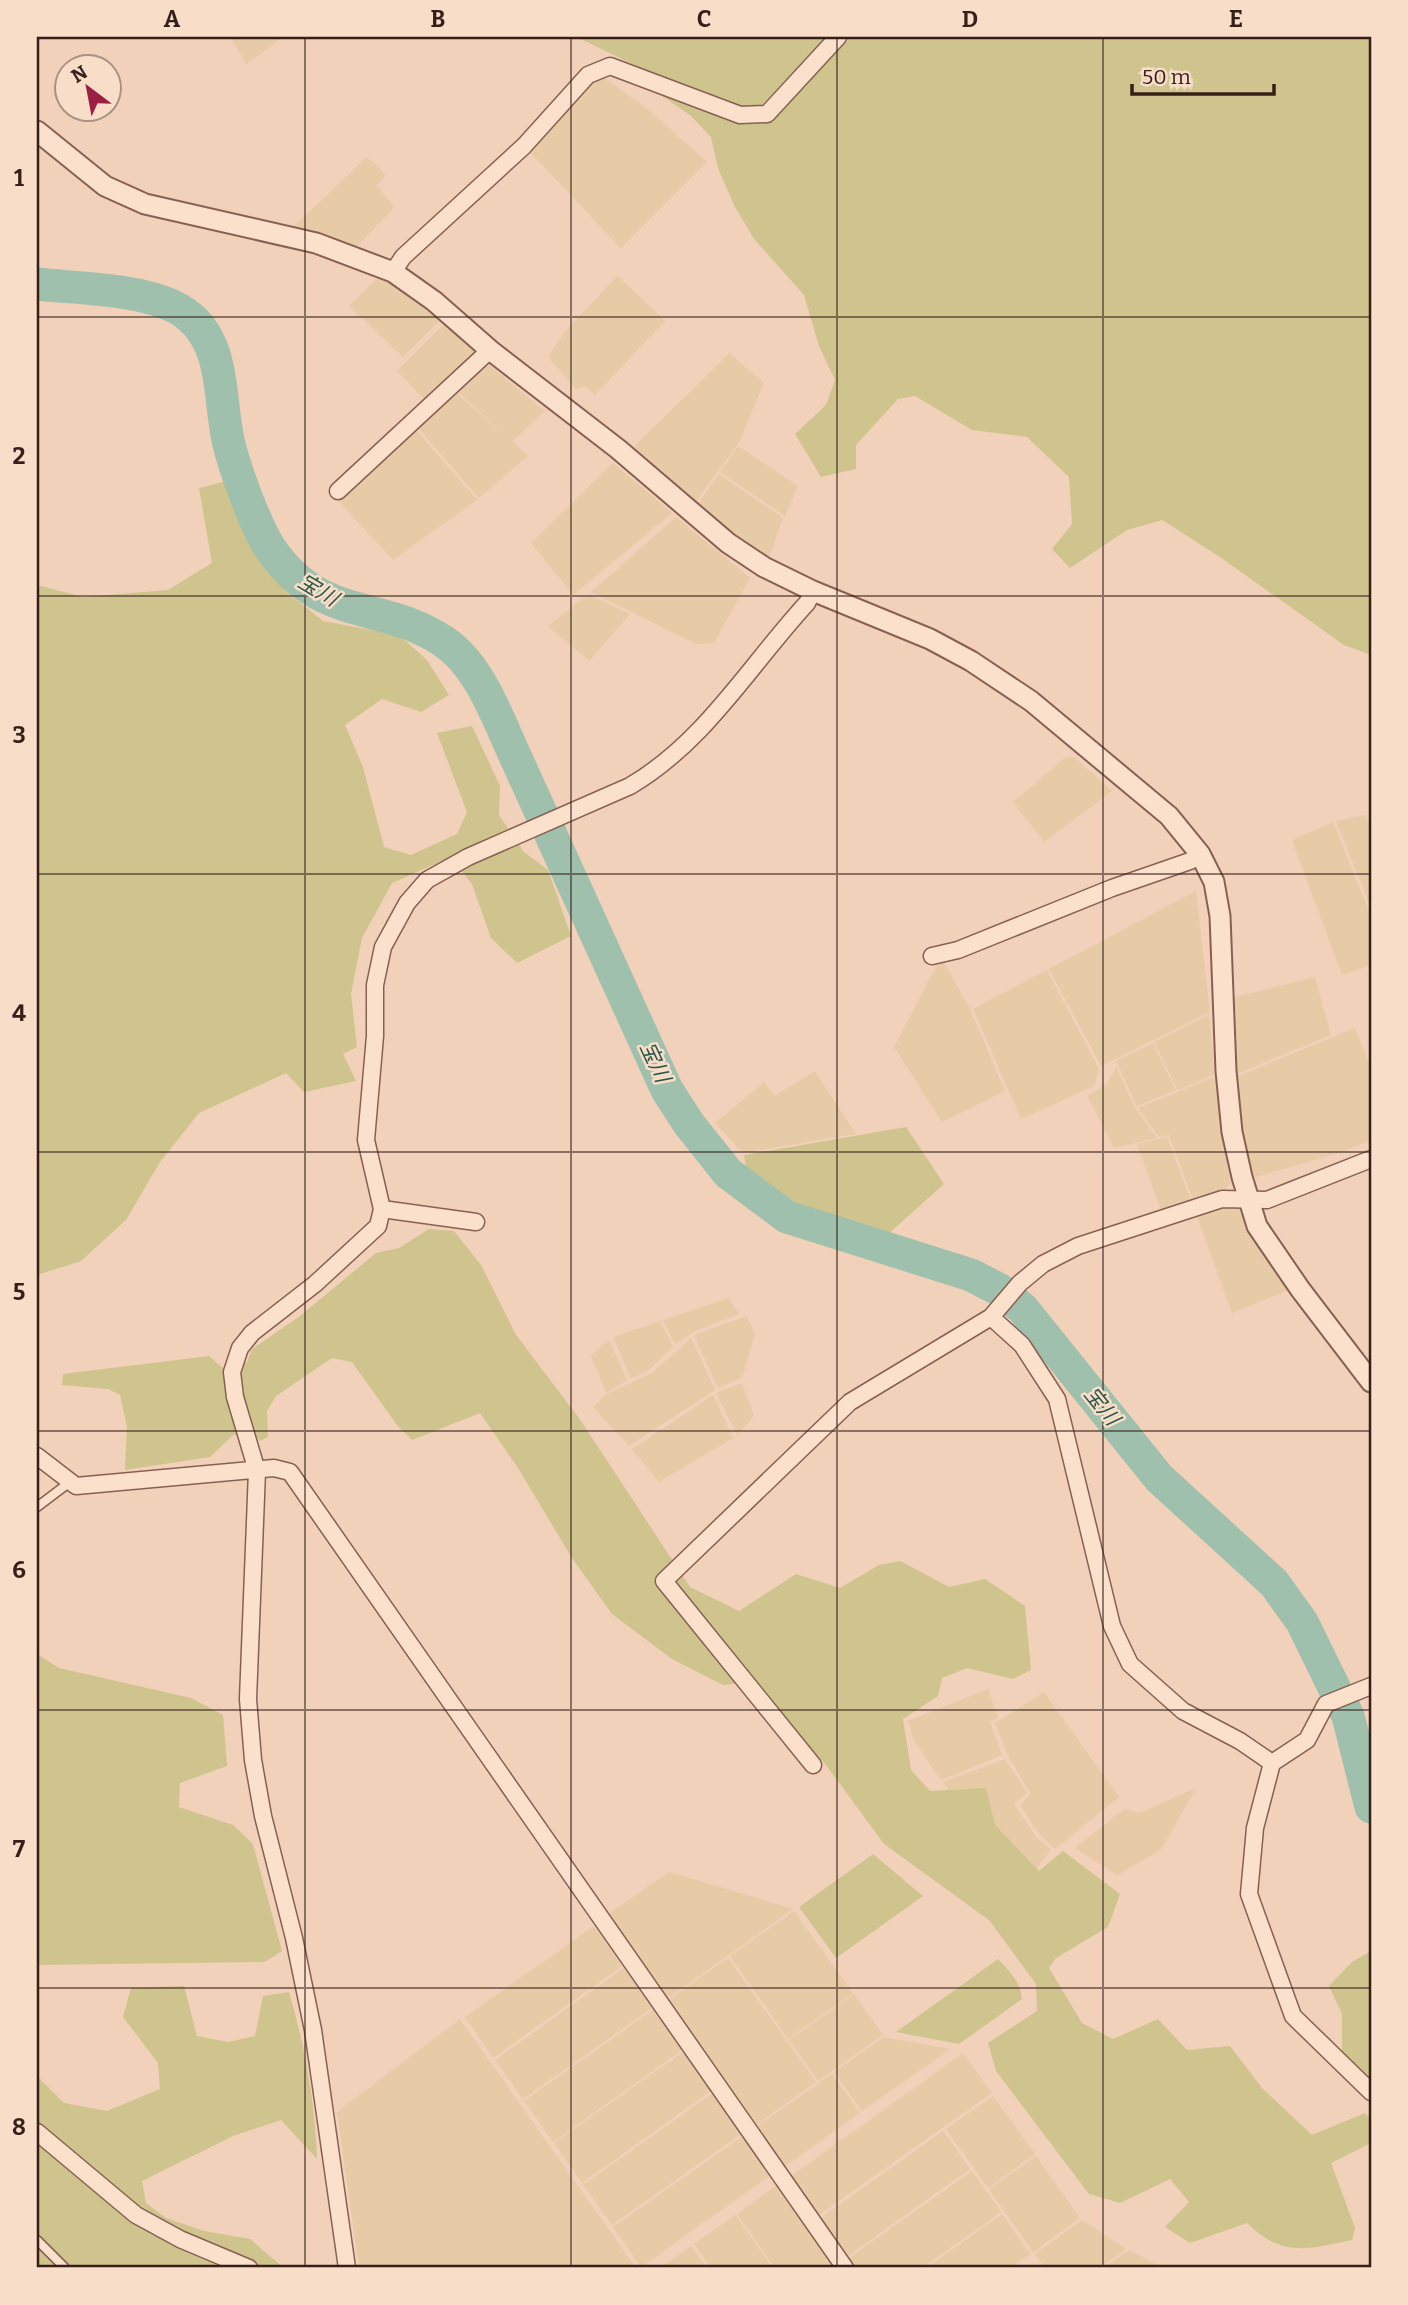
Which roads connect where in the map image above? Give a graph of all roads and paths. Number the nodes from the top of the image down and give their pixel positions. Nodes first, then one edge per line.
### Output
1 (838, 37) edge
2 (37, 131) edge
3 (393, 272) junction
4 (490, 350) junction
5 (338, 491) dead end
6 (813, 591) junction
7 (1200, 854) junction
8 (932, 956) dead end
9 (1371, 1159) edge
10 (1250, 1201) junction
11 (382, 1209) junction
12 (476, 1222) dead end
13 (991, 1317) junction
14 (1371, 1382) edge
15 (37, 1456) edge
16 (257, 1471) junction
17 (70, 1482) junction
18 (37, 1507) edge
19 (1371, 1686) edge
20 (1272, 1763) junction
21 (813, 1765) dead end
22 (1371, 2092) edge
23 (37, 2133) edge
24 (37, 2240) edge
25 (65, 2268) edge
26 (249, 2268) edge
27 (347, 2268) edge
28 (845, 2268) edge

1 - 3 street
2 - 3 street
3 - 4 street
4 - 5 street
4 - 6 street
6 - 7 street
6 - 11 street
7 - 8 street
7 - 10 street
9 - 10 street
10 - 13 street
10 - 14 street
11 - 12 street
11 - 16 street
13 - 20 street
13 - 21 street
15 - 17 street
16 - 17 street
16 - 27 street
16 - 28 street
17 - 18 lane
19 - 20 street
20 - 22 street
23 - 26 street
24 - 25 lane

